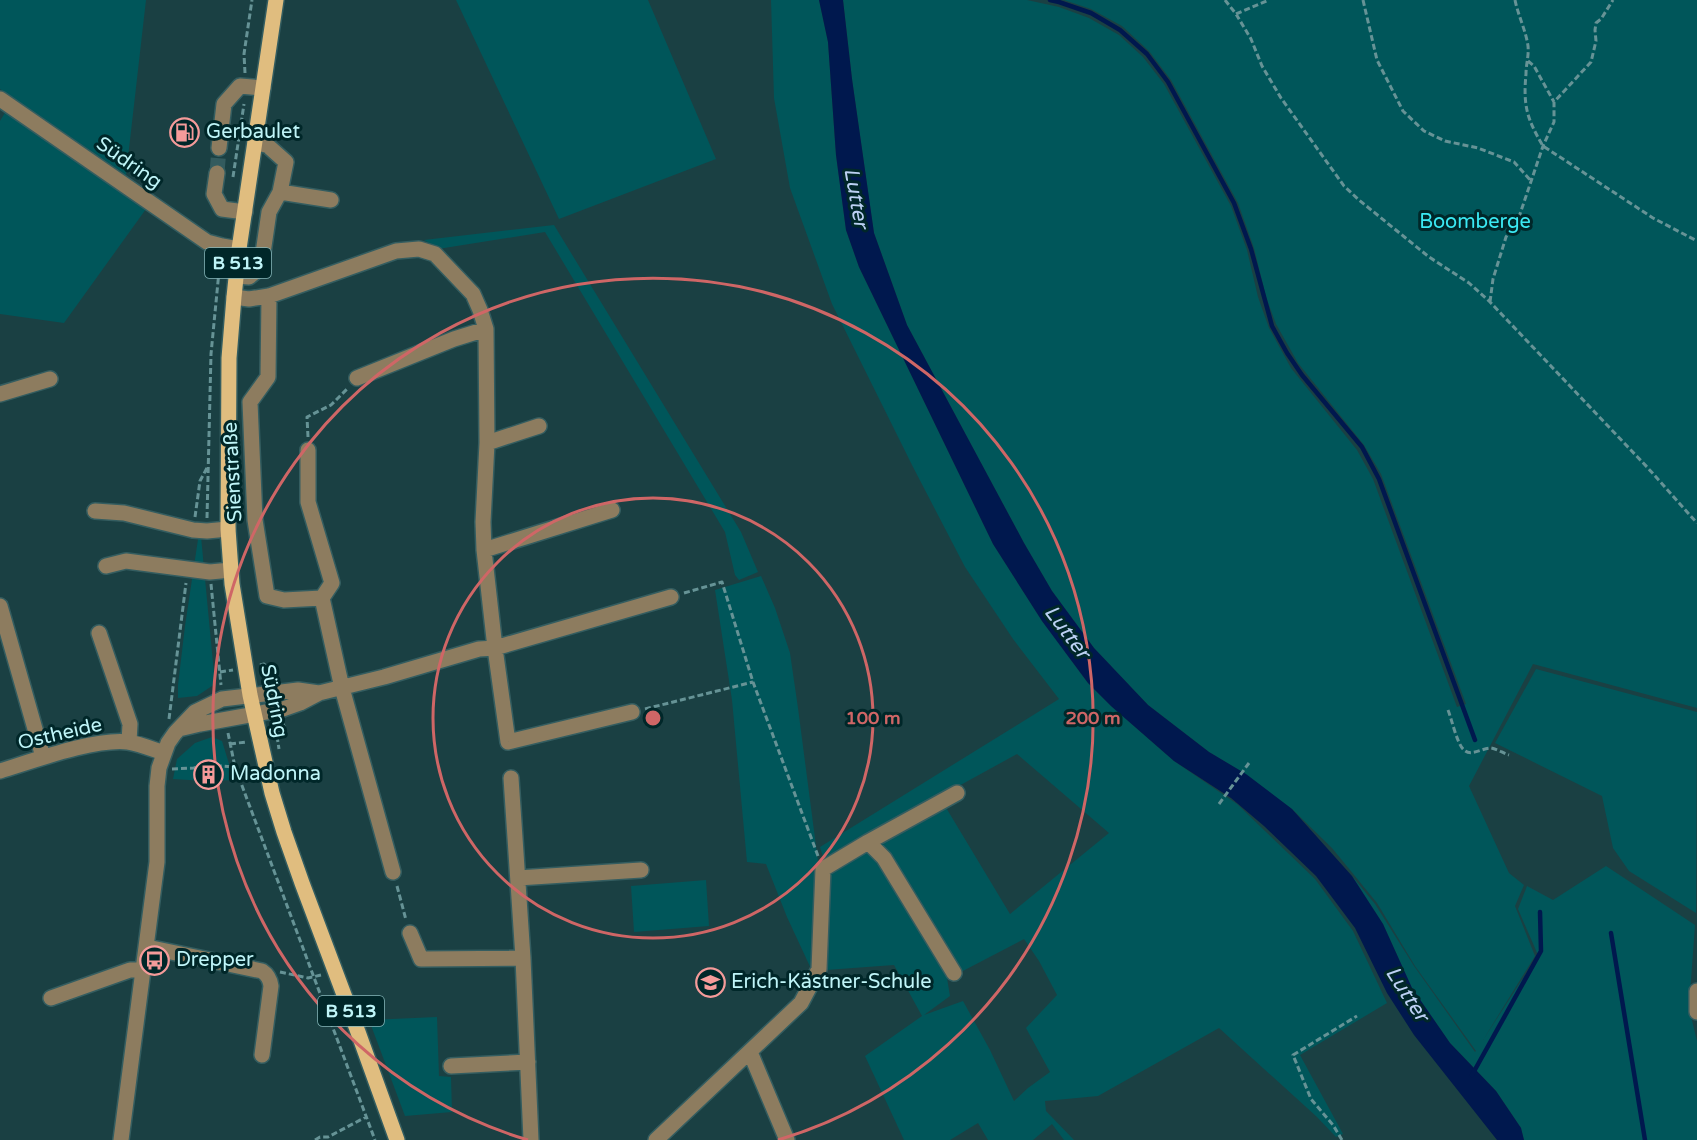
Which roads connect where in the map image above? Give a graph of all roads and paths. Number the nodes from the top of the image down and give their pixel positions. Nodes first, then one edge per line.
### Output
1 (252, 0) edge
2 (276, 0) edge
3 (1225, 0) edge
4 (1269, 0) edge
5 (1364, 0) edge
6 (1515, 0) edge
7 (1613, 0) edge
8 (1236, 14) junction
9 (1528, 61) junction
10 (246, 86) junction
11 (263, 88) junction
12 (0, 99) edge
13 (1554, 102) junction
14 (255, 143) junction
15 (1543, 146) junction
16 (219, 148) tunnel mouth
17 (217, 173) tunnel mouth
18 (1531, 181) junction
19 (280, 192) junction
20 (331, 200) dead end
21 (228, 210) junction
22 (245, 212) junction
23 (1697, 241) edge
24 (239, 249) junction
25 (236, 276) junction
26 (269, 296) junction
27 (234, 297) junction
28 (1490, 302) junction
29 (486, 329) junction
30 (357, 378) joint
31 (50, 379) dead end
32 (0, 394) edge
33 (538, 426) dead end
34 (487, 442) junction
35 (308, 450) joint
36 (612, 510) dead end
37 (95, 511) dead end
38 (1697, 523) edge
39 (228, 529) junction
40 (200, 531) junction
41 (484, 550) junction
42 (106, 566) dead end
43 (188, 570) junction
44 (231, 570) junction
45 (210, 572) junction
46 (671, 597) joint
47 (322, 598) junction
48 (0, 606) edge
49 (99, 633) dead end
50 (495, 648) junction
51 (753, 682) junction
52 (342, 688) junction
53 (319, 693) junction
54 (250, 695) junction
55 (222, 699) junction
56 (1448, 710) dead end
57 (632, 712) joint
58 (254, 714) junction
59 (225, 719) junction
60 (174, 725) junction
61 (129, 742) junction
62 (164, 753) junction
63 (1509, 755) dead end
64 (43, 757) junction
65 (1249, 763) dead end
66 (234, 767) junction
67 (159, 768) junction
68 (0, 771) edge
69 (511, 778) dead end
70 (957, 793) dead end
71 (1219, 804) dead end
72 (868, 842) junction
73 (823, 869) junction
74 (641, 870) dead end
75 (393, 872) joint
76 (518, 878) junction
77 (410, 933) joint
78 (147, 947) junction
79 (523, 958) junction
80 (144, 970) junction
81 (954, 974) dead end
82 (267, 975) junction
83 (314, 977) junction
84 (1697, 991) edge
85 (51, 998) dead end
86 (1697, 1012) edge
87 (1357, 1016) dead end
88 (750, 1052) junction
89 (262, 1055) dead end
90 (528, 1062) junction
91 (451, 1066) dead end
92 (366, 1117) junction
93 (121, 1140) edge
94 (315, 1140) edge
95 (375, 1140) edge
96 (397, 1140) edge
97 (531, 1140) edge
98 (656, 1140) edge
99 (787, 1140) edge
100 (1342, 1140) edge

1 - 10 path
2 - 11 main road, Südring / B 513
3 - 8 path
4 - 8 path
5 - 18 path
6 - 9 path
7 - 13 path
8 - 28 path
9 - 13 path
9 - 15 path
10 - 11 street
10 - 16 street
10 - 21 path
11 - 14 main road, Südring / B 513
12 - 24 street, Südring
13 - 15 path
14 - 19 street
14 - 22 main road, Südring / B 513
15 - 18 path
15 - 23 path
17 - 21 street
18 - 28 path
19 - 20 street
19 - 25 street
21 - 22 street
22 - 24 main road, Südring / B 513
24 - 25 main road, Südring / B 513
25 - 27 main road, Südring / B 513
26 - 27 street
26 - 29 street
26 - 47 street, Sienstraße
27 - 39 main road, Südring / B 513
28 - 38 path
29 - 30 street
29 - 34 street
30 - 35 path
31 - 32 street
33 - 34 street
34 - 41 street
35 - 47 street
36 - 41 street
37 - 40 street
39 - 40 street
39 - 44 main road, Südring / B 513
40 - 40 path
41 - 50 street
42 - 43 street
43 - 45 street
43 - 60 path
44 - 45 street
44 - 54 main road, Südring / B 513
45 - 55 path
46 - 50 street
46 - 51 path
47 - 52 street
48 - 64 street
49 - 61 street
50 - 52 street
50 - 57 street
51 - 57 path
51 - 73 path
52 - 53 street
52 - 75 street
53 - 54 street
53 - 58 street
54 - 55 street
54 - 58 main road, Südring / B 513
55 - 60 street
56 - 63 path
58 - 59 street
58 - 96 main road, Südring / B 513
59 - 60 street
59 - 66 path
60 - 62 street
61 - 62 street, Ostheide
61 - 64 street, Ostheide
62 - 67 street
64 - 68 street, Ostheide
65 - 71 path
66 - 67 path
66 - 83 path
67 - 78 street
69 - 76 street
70 - 72 street
72 - 73 street
72 - 81 street
73 - 88 street
74 - 76 street
75 - 77 path
76 - 79 street
77 - 79 street
78 - 80 street
78 - 82 street
79 - 90 street
80 - 85 street
80 - 93 street
82 - 83 path
82 - 89 street
83 - 92 path
84 - 86 street
87 - 100 path
88 - 98 street
88 - 99 street
90 - 91 street
90 - 97 street
92 - 94 path
92 - 95 path

